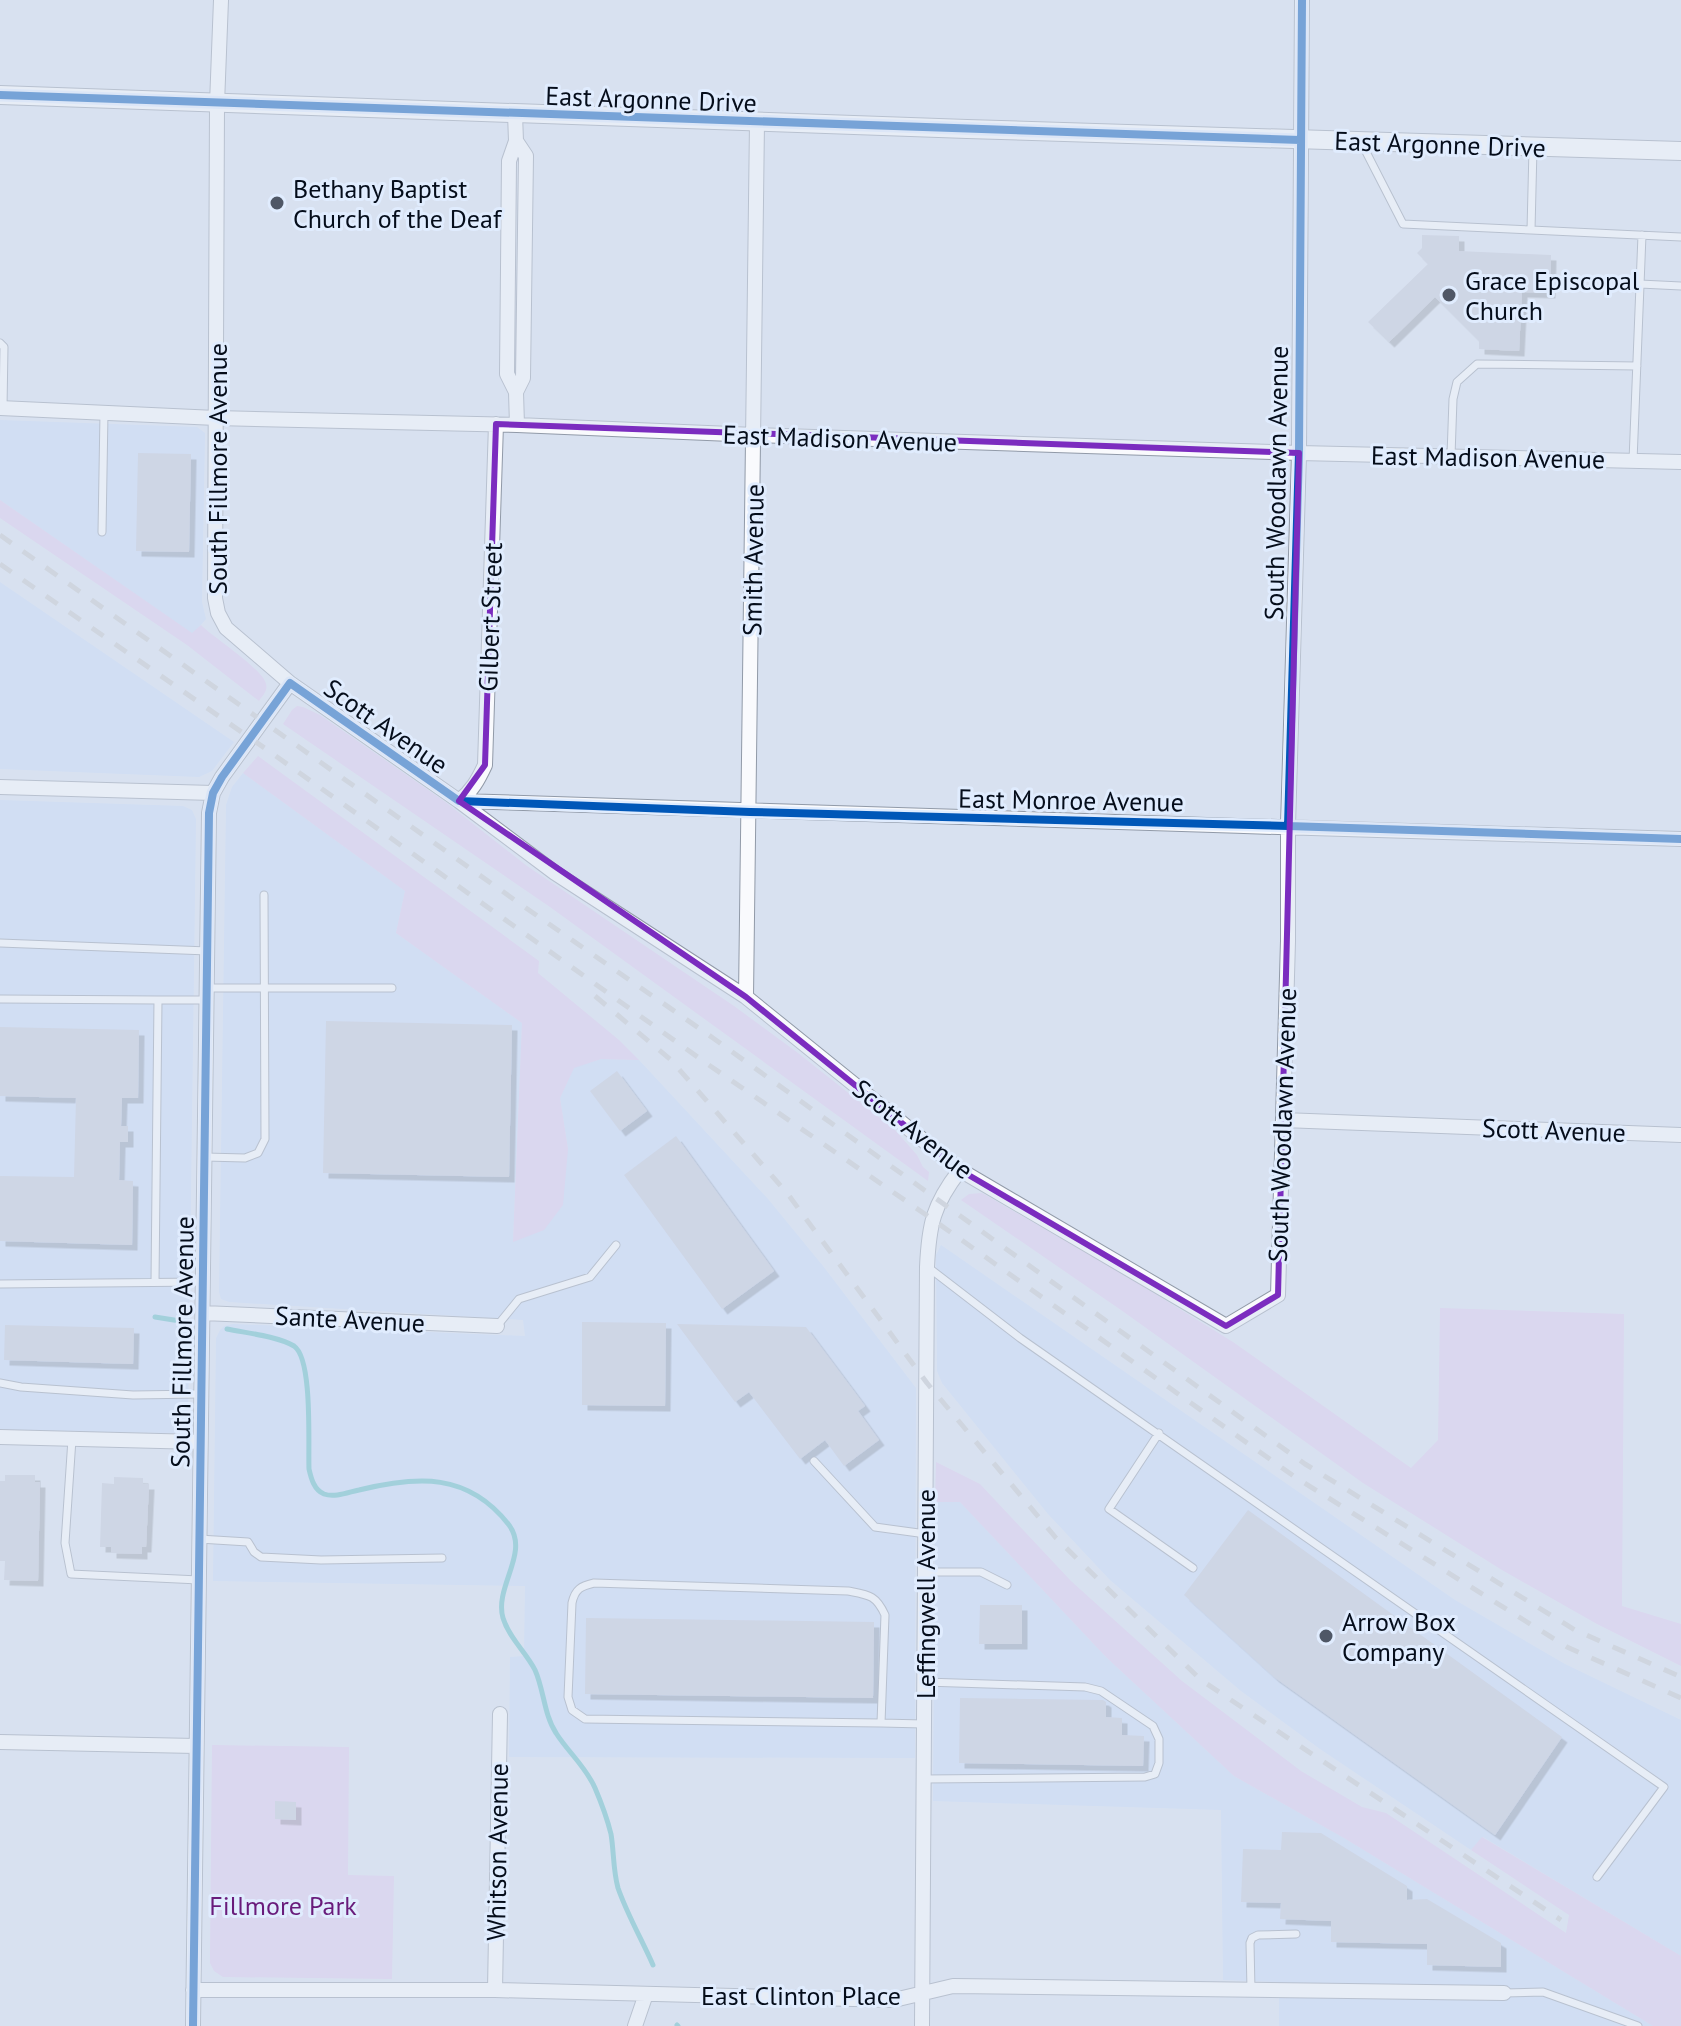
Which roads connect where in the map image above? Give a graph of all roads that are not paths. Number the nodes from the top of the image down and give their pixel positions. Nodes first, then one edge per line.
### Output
1 (221, 0) edge
2 (1302, 0) edge
3 (0, 95) edge
4 (217, 104) junction
5 (515, 114) junction
6 (757, 122) junction
7 (1300, 140) junction
8 (1361, 142) junction
9 (1533, 147) junction
10 (1681, 151) edge
11 (1531, 230) junction
12 (1642, 235) junction
13 (1681, 237) edge
14 (1640, 284) junction
15 (1681, 286) edge
16 (2, 345) edge
17 (1637, 366) junction
18 (2, 408) edge
19 (104, 413) junction
20 (216, 418) junction
21 (496, 424) junction
22 (517, 425) junction
23 (755, 435) junction
24 (1299, 453) junction
25 (1451, 456) junction
26 (1633, 461) junction
27 (1681, 462) edge
28 (102, 532) dead end
29 (290, 683) junction
30 (0, 787) edge
31 (213, 793) junction
32 (459, 801) junction
33 (750, 812) junction
34 (1288, 826) junction
35 (1681, 839) edge
36 (264, 895) dead end
37 (0, 943) edge
38 (208, 951) junction
39 (266, 988) junction
40 (392, 988) dead end
41 (208, 994) junction
42 (746, 997) junction
43 (0, 999) edge
44 (158, 1000) junction
45 (1283, 1120) junction
46 (1681, 1135) edge
47 (205, 1157) junction
48 (960, 1170) junction
49 (616, 1245) dead end
50 (927, 1267) junction
51 (203, 1281) junction
52 (155, 1282) junction
53 (0, 1284) edge
54 (1278, 1295) joint
55 (203, 1313) junction
56 (497, 1326) joint
57 (0, 1383) edge
58 (201, 1394) junction
59 (1159, 1433) junction
60 (0, 1437) edge
61 (72, 1439) junction
62 (200, 1442) junction
63 (814, 1461) dead end
64 (926, 1534) junction
65 (199, 1539) junction
66 (442, 1558) dead end
67 (1193, 1568) dead end
68 (926, 1572) junction
69 (199, 1580) junction
70 (1007, 1585) dead end
71 (925, 1682) junction
72 (500, 1714) dead end
73 (881, 1723) junction
74 (924, 1724) junction
75 (0, 1742) edge
76 (196, 1746) junction
77 (924, 1779) junction
78 (1597, 1877) dead end
79 (1296, 1934) dead end
80 (193, 1990) junction
81 (495, 1990) junction
82 (1251, 1990) junction
83 (923, 1993) junction
84 (1504, 1993) joint
85 (646, 1994) junction
86 (193, 2026) edge
87 (635, 2026) edge
88 (922, 2026) edge
89 (1638, 2026) edge

1 - 4 street, South Fillmore Avenue
2 - 7 street, South Woodlawn Avenue
3 - 4 street, East Argonne Drive
4 - 5 street, East Argonne Drive
4 - 20 street, South Fillmore Avenue
5 - 6 street, East Argonne Drive
5 - 22 street
6 - 7 street, East Argonne Drive
6 - 23 street, Smith Avenue
7 - 8 street, East Argonne Drive
7 - 24 street, South Woodlawn Avenue
8 - 9 street, East Argonne Drive
8 - 11 lane
9 - 10 street, East Argonne Drive
9 - 11 lane
11 - 12 lane
12 - 13 lane
12 - 14 lane
14 - 15 lane
14 - 17 lane
16 - 18 lane
17 - 25 lane
17 - 26 lane
18 - 19 street, East Madison Avenue
19 - 20 street, East Madison Avenue
19 - 28 lane
20 - 21 street, East Madison Avenue
20 - 29 street, South Fillmore Avenue
21 - 22 street, East Madison Avenue
21 - 32 street, Gilbert Street
22 - 23 street, East Madison Avenue
23 - 24 street, East Madison Avenue
23 - 33 street, Smith Avenue
24 - 25 street, East Madison Avenue
24 - 34 street, South Woodlawn Avenue
25 - 26 street, East Madison Avenue
26 - 27 street, East Madison Avenue
29 - 31 street, South Fillmore Avenue
29 - 32 street, Scott Avenue
30 - 31 street
31 - 38 street, South Fillmore Avenue
32 - 33 street, East Monroe Avenue
32 - 42 street, Scott Avenue
33 - 34 street, East Monroe Avenue
33 - 42 street, Smith Avenue
34 - 35 street, East Monroe Avenue
34 - 45 street, South Woodlawn Avenue
36 - 39 lane
37 - 38 lane
38 - 41 street, South Fillmore Avenue
39 - 40 lane
39 - 41 lane
39 - 47 lane
41 - 44 lane
41 - 47 street, South Fillmore Avenue
42 - 48 street, Scott Avenue
43 - 44 lane
44 - 52 lane
45 - 46 street, Scott Avenue
45 - 54 street, South Woodlawn Avenue
47 - 51 street, South Fillmore Avenue
48 - 50 street, Leffingwell Avenue
48 - 54 street, Scott Avenue
49 - 56 lane
50 - 59 lane
50 - 64 street, Leffingwell Avenue
51 - 52 lane
51 - 55 street, South Fillmore Avenue
52 - 53 lane
55 - 56 street, Sante Avenue
55 - 58 street, South Fillmore Avenue
57 - 58 lane
58 - 62 street, South Fillmore Avenue
59 - 67 lane
59 - 78 lane
60 - 61 street
61 - 62 street
61 - 69 lane
62 - 65 street, South Fillmore Avenue
63 - 64 lane
64 - 68 street, Leffingwell Avenue
65 - 66 lane
65 - 69 street, South Fillmore Avenue
68 - 70 lane
68 - 71 street, Leffingwell Avenue
69 - 76 street, South Fillmore Avenue
71 - 74 street, Leffingwell Avenue
71 - 77 lane
72 - 81 street, Whitson Avenue
73 - 73 lane
73 - 74 lane
74 - 77 street, Leffingwell Avenue
75 - 76 street
76 - 80 street, South Fillmore Avenue
77 - 83 street, Leffingwell Avenue
79 - 82 lane
80 - 81 street, East Clinton Place
80 - 86 street, South Fillmore Avenue
81 - 85 street, East Clinton Place
82 - 83 street, East Clinton Place
82 - 84 street, East Clinton Place
83 - 85 street, East Clinton Place
83 - 88 street, Leffingwell Avenue
84 - 89 lane
85 - 87 street

